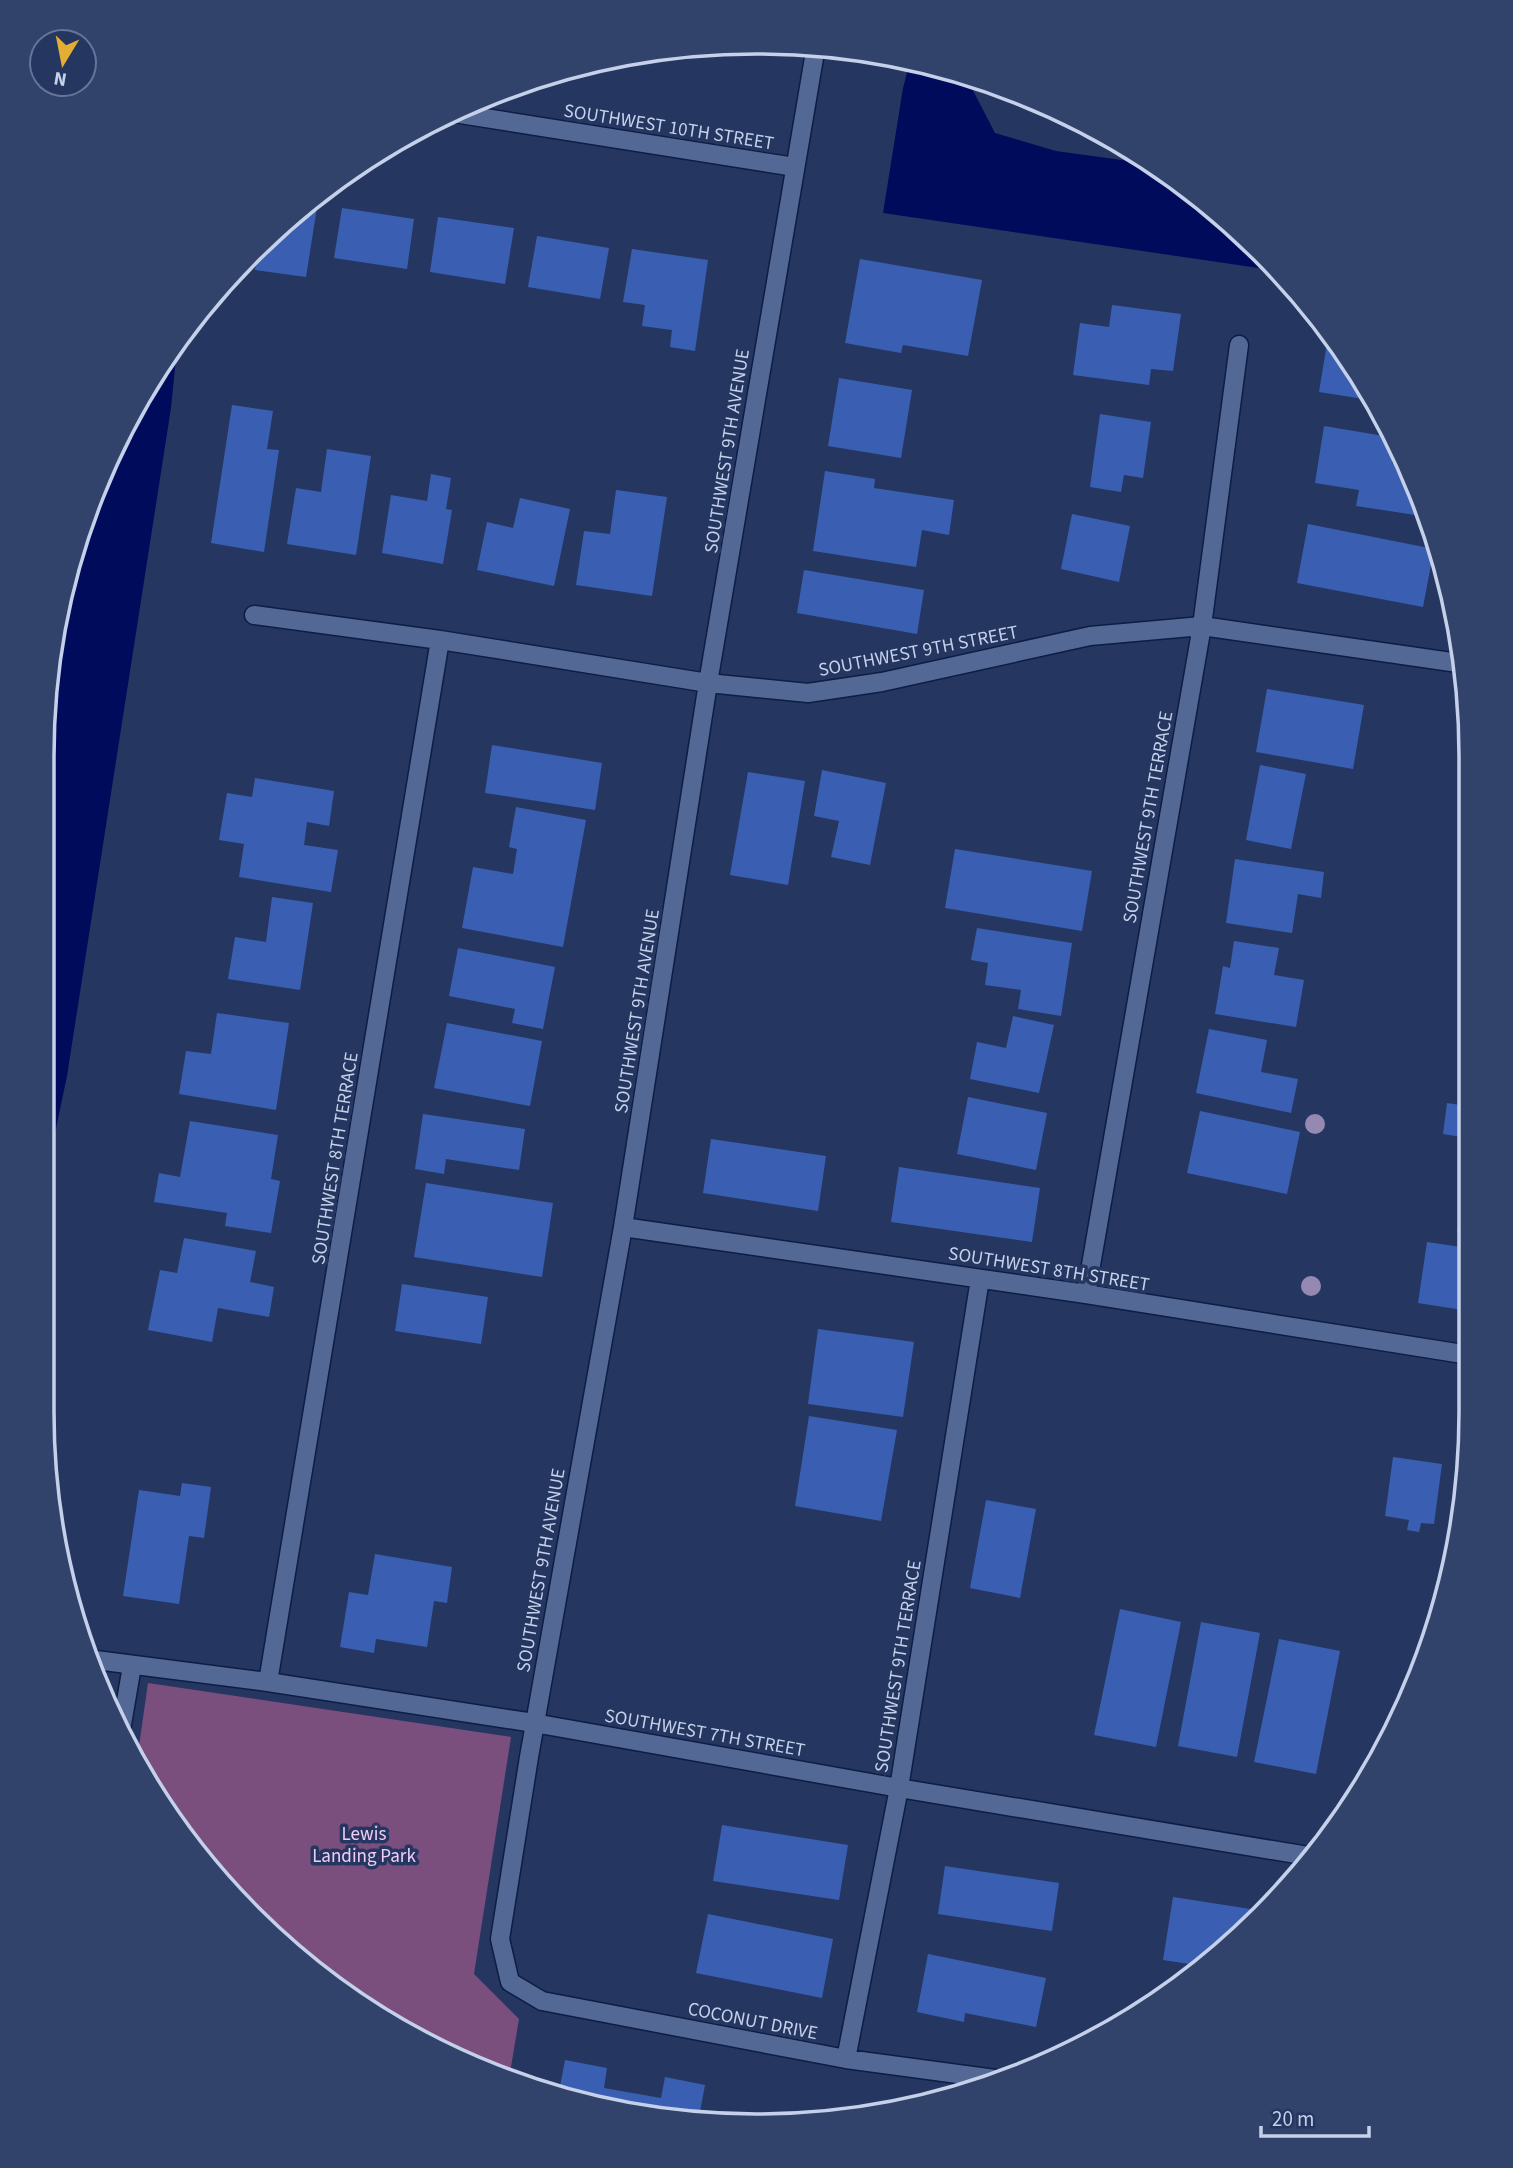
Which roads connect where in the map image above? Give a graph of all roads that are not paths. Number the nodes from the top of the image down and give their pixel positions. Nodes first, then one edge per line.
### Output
1 (814, 57) edge
2 (471, 116) edge
3 (794, 167) junction
4 (1239, 345) dead end
5 (254, 615) dead end
6 (1202, 626) junction
7 (440, 640) junction
8 (1453, 662) edge
9 (709, 683) junction
10 (623, 1227) junction
11 (980, 1279) junction
12 (1086, 1294) junction
13 (1459, 1352) edge
14 (101, 1661) edge
15 (132, 1666) junction
16 (268, 1682) junction
17 (124, 1715) edge
18 (534, 1723) junction
19 (900, 1788) junction
20 (1301, 1855) edge
21 (510, 1982) joint
22 (846, 2059) junction
23 (979, 2077) edge

1 - 3 street, SOUTHWEST 9TH AVENUE
2 - 3 street, SOUTHWEST 10TH STREET
3 - 9 street, SOUTHWEST 9TH AVENUE
4 - 6 street, SOUTHWEST 9TH TERRACE
5 - 7 street, SOUTHWEST 9TH STREET
6 - 8 street, SOUTHWEST 9TH STREET
6 - 9 street, SOUTHWEST 9TH STREET
6 - 12 street, SOUTHWEST 9TH TERRACE
7 - 9 street, SOUTHWEST 9TH STREET
7 - 16 street, SOUTHWEST 8TH TERRACE
9 - 10 street, SOUTHWEST 9TH AVENUE
10 - 11 street, SOUTHWEST 8TH STREET
10 - 18 street, SOUTHWEST 9TH AVENUE
11 - 12 street, SOUTHWEST 8TH STREET
11 - 19 street, SOUTHWEST 9TH TERRACE
12 - 13 street, SOUTHWEST 8TH STREET
14 - 15 street, SOUTHWEST 7TH STREET
15 - 16 street, SOUTHWEST 7TH STREET
15 - 17 street
16 - 18 street, SOUTHWEST 7TH STREET
18 - 19 street, SOUTHWEST 7TH STREET
18 - 21 street, SOUTHWEST 9TH AVENUE
19 - 20 street, SOUTHWEST 7TH STREET
19 - 22 street, SOUTHWEST 9TH TERRACE
21 - 22 street, COCONUT DRIVE
22 - 23 street, COCONUT DRIVE

